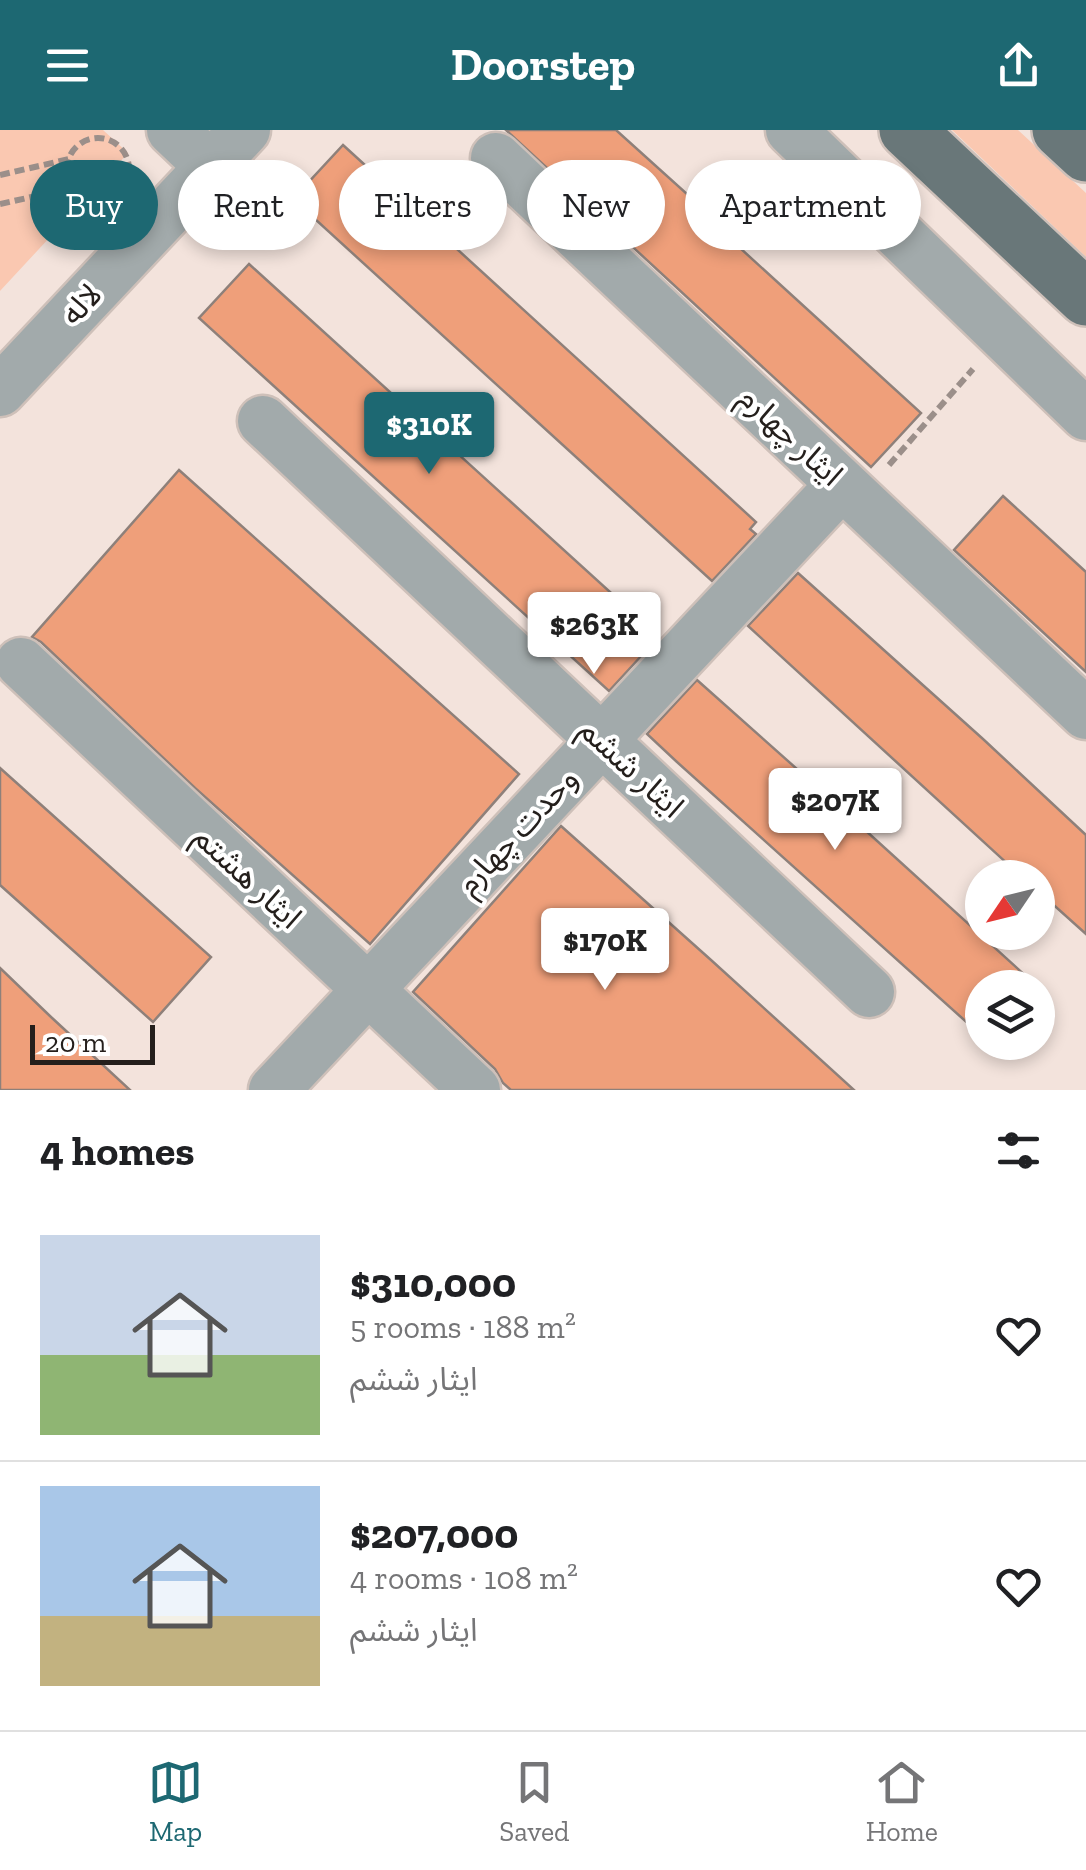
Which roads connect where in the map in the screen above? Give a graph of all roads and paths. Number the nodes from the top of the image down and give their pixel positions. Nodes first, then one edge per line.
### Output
1 (94, 130) edge
2 (172, 130) edge
3 (245, 130) edge
4 (790, 130) edge
5 (907, 130) edge
6 (1060, 130) edge
7 (103, 138) junction
8 (1086, 154) edge
9 (68, 158) joint
10 (496, 158) dead end
11 (127, 160) edge
12 (204, 160) edge
13 (217, 160) edge
14 (0, 175) edge
15 (30, 197) edge
16 (178, 202) edge
17 (0, 204) edge
18 (1086, 298) edge
19 (1018, 350) junction
20 (1086, 360) edge
21 (0, 391) edge
22 (1086, 415) edge
23 (263, 422) dead end
24 (850, 492) junction
25 (21, 663) dead end
26 (1086, 714) edge
27 (602, 740) junction
28 (368, 990) junction
29 (869, 992) dead end
30 (274, 1090) edge
31 (475, 1090) edge

1 - 7 path
2 - 12 street
3 - 13 street, لاله
4 - 19 street
5 - 18 main road
6 - 8 main road
7 - 9 path
7 - 11 path
9 - 14 path
10 - 24 street, ایثار چهارم
15 - 17 path
16 - 21 street, لاله
19 - 20 street
19 - 22 street
19 - 24 path
23 - 27 street, ایثار ششم
24 - 26 street, ایثار چهارم
24 - 27 street, وحدت چهارم
25 - 28 street, ایثار هشتم
27 - 28 street, وحدت چهارم
27 - 29 street, ایثار ششم
28 - 30 street, وحدت چهارم
28 - 31 street, ایثار هشتم

